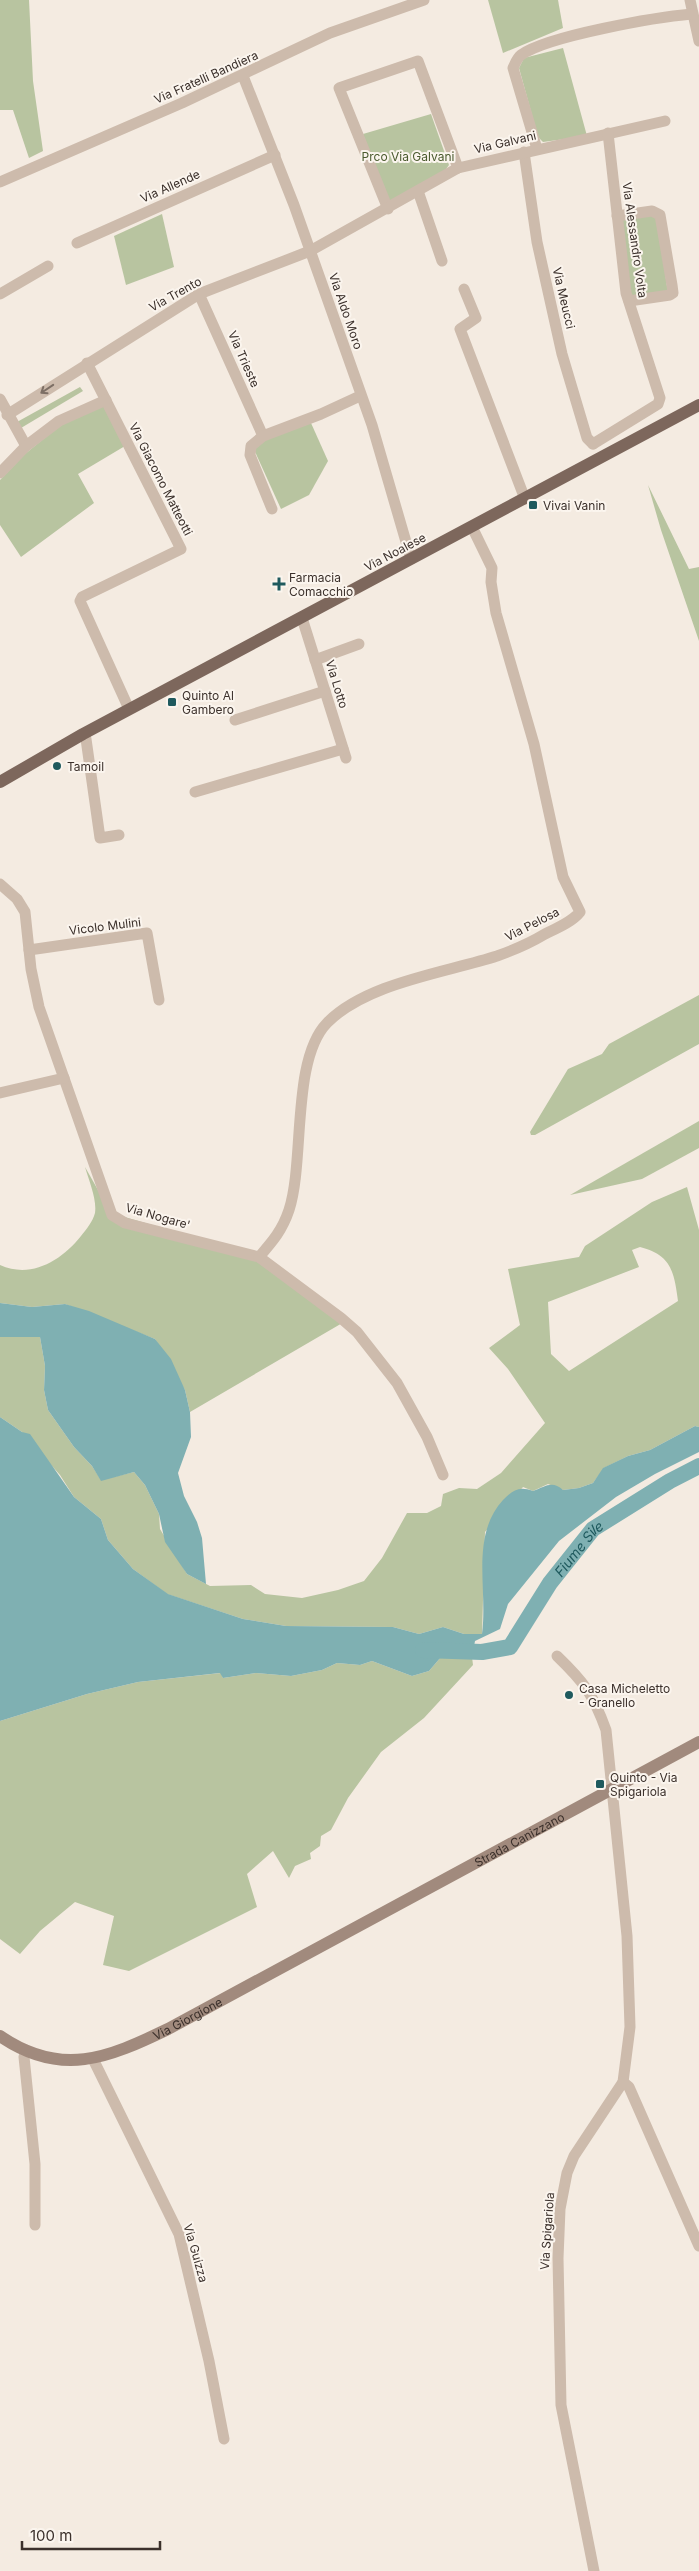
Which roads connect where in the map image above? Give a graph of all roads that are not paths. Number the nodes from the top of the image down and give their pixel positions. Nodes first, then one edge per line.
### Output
1 (424, 0) edge
2 (690, 0) edge
3 (692, 14) junction
4 (699, 41) edge
5 (243, 76) junction
6 (665, 121) dead end
7 (608, 132) junction
8 (537, 149) junction
9 (524, 152) junction
10 (275, 155) junction
11 (458, 168) junction
12 (0, 182) edge
13 (418, 191) junction
14 (388, 209) junction
15 (617, 216) junction
16 (77, 243) dead end
17 (310, 251) junction
18 (442, 261) dead end
19 (48, 266) dead end
20 (464, 289) dead end
21 (0, 294) edge
22 (200, 294) junction
23 (629, 301) junction
24 (87, 363) junction
25 (360, 396) junction
26 (0, 399) edge
27 (106, 400) junction
28 (699, 405) edge
29 (7, 415) junction
30 (263, 436) junction
31 (593, 444) junction
32 (26, 446) junction
33 (599, 459) junction
34 (0, 473) edge
35 (525, 499) junction
36 (272, 510) dead end
37 (472, 527) junction
38 (412, 559) junction
39 (302, 618) junction
40 (360, 644) dead end
41 (315, 660) junction
42 (325, 691) junction
43 (130, 709) junction
44 (235, 720) dead end
45 (83, 734) junction
46 (0, 782) edge
47 (195, 792) dead end
48 (119, 835) dead end
49 (0, 884) edge
50 (29, 950) junction
51 (159, 1000) dead end
52 (64, 1078) junction
53 (0, 1093) edge
54 (259, 1258) junction
55 (443, 1475) dead end
56 (556, 1656) dead end
57 (699, 1742) edge
58 (612, 1788) junction
59 (339, 1936) joint
60 (0, 2036) edge
61 (26, 2050) junction
62 (93, 2059) junction
63 (623, 2082) junction
64 (35, 2225) dead end
65 (699, 2246) edge
66 (224, 2440) dead end
67 (594, 2571) edge

1 - 5 street, Via Fratelli Bandiera
2 - 3 street
3 - 4 street
3 - 8 street
5 - 10 street, Via Aldo Moro
5 - 12 street, Via Fratelli Bandiera
6 - 7 street, Via Galvani
7 - 8 street, Via Galvani
7 - 15 street, Via Alessandro Volta
8 - 9 street, Via Galvani
9 - 11 street, Via Galvani
9 - 31 street, Via Meucci
10 - 16 street, Via Allende
10 - 17 street, Via Aldo Moro
11 - 13 street, Via Galvani
11 - 14 street
13 - 14 street, Via Galvani
13 - 18 street
14 - 17 street, Via Galvani
15 - 23 street, Via Alessandro Volta
15 - 23 street
17 - 22 street, Via Trento
17 - 25 street, Via Aldo Moro
19 - 21 street
20 - 35 street
22 - 24 street, Via Trento
22 - 30 street, Via Trieste
23 - 31 street, Via Alessandro Volta
24 - 27 street
24 -> 29 street, Via Trento
25 - 30 street
25 - 38 street, Via Aldo Moro
26 - 29 street
27 - 32 street
27 - 43 street, Via Giacomo Matteotti
28 - 33 main road, Via Noalese
29 - 32 street
30 - 36 street
31 - 33 street
32 - 34 street
33 - 35 main road, Via Noalese
35 - 37 main road, Via Noalese
37 - 38 main road, Via Noalese
37 - 54 street, Via Pelosa
38 - 39 main road, Via Noalese
39 - 41 street, Via Lotto
39 - 43 main road, Via Noalese
40 - 41 street
41 - 42 street, Via Lotto
42 - 44 street
42 - 47 street, Via Lotto
43 - 45 main road, Via Noalese
45 - 46 main road, Via Noalese
45 - 48 street
49 - 50 street, Via Nogare'
50 - 51 street, Vicolo Mulini
50 - 52 street, Via Nogare'
52 - 53 street
52 - 54 street, Via Nogare'
54 - 55 street, Via Nogare'
56 - 58 street, Via Spigariola
57 - 58 street, Strada Canizzano
58 - 59 street, Strada Canizzano
58 - 63 street, Via Spigariola
59 - 62 street, Via Giorgione
60 - 61 street, Via Giorgione
61 - 62 street, Via Giorgione
61 - 64 street
62 - 66 street, Via Guizza
63 - 65 street
63 - 67 street, Via Spigariola

